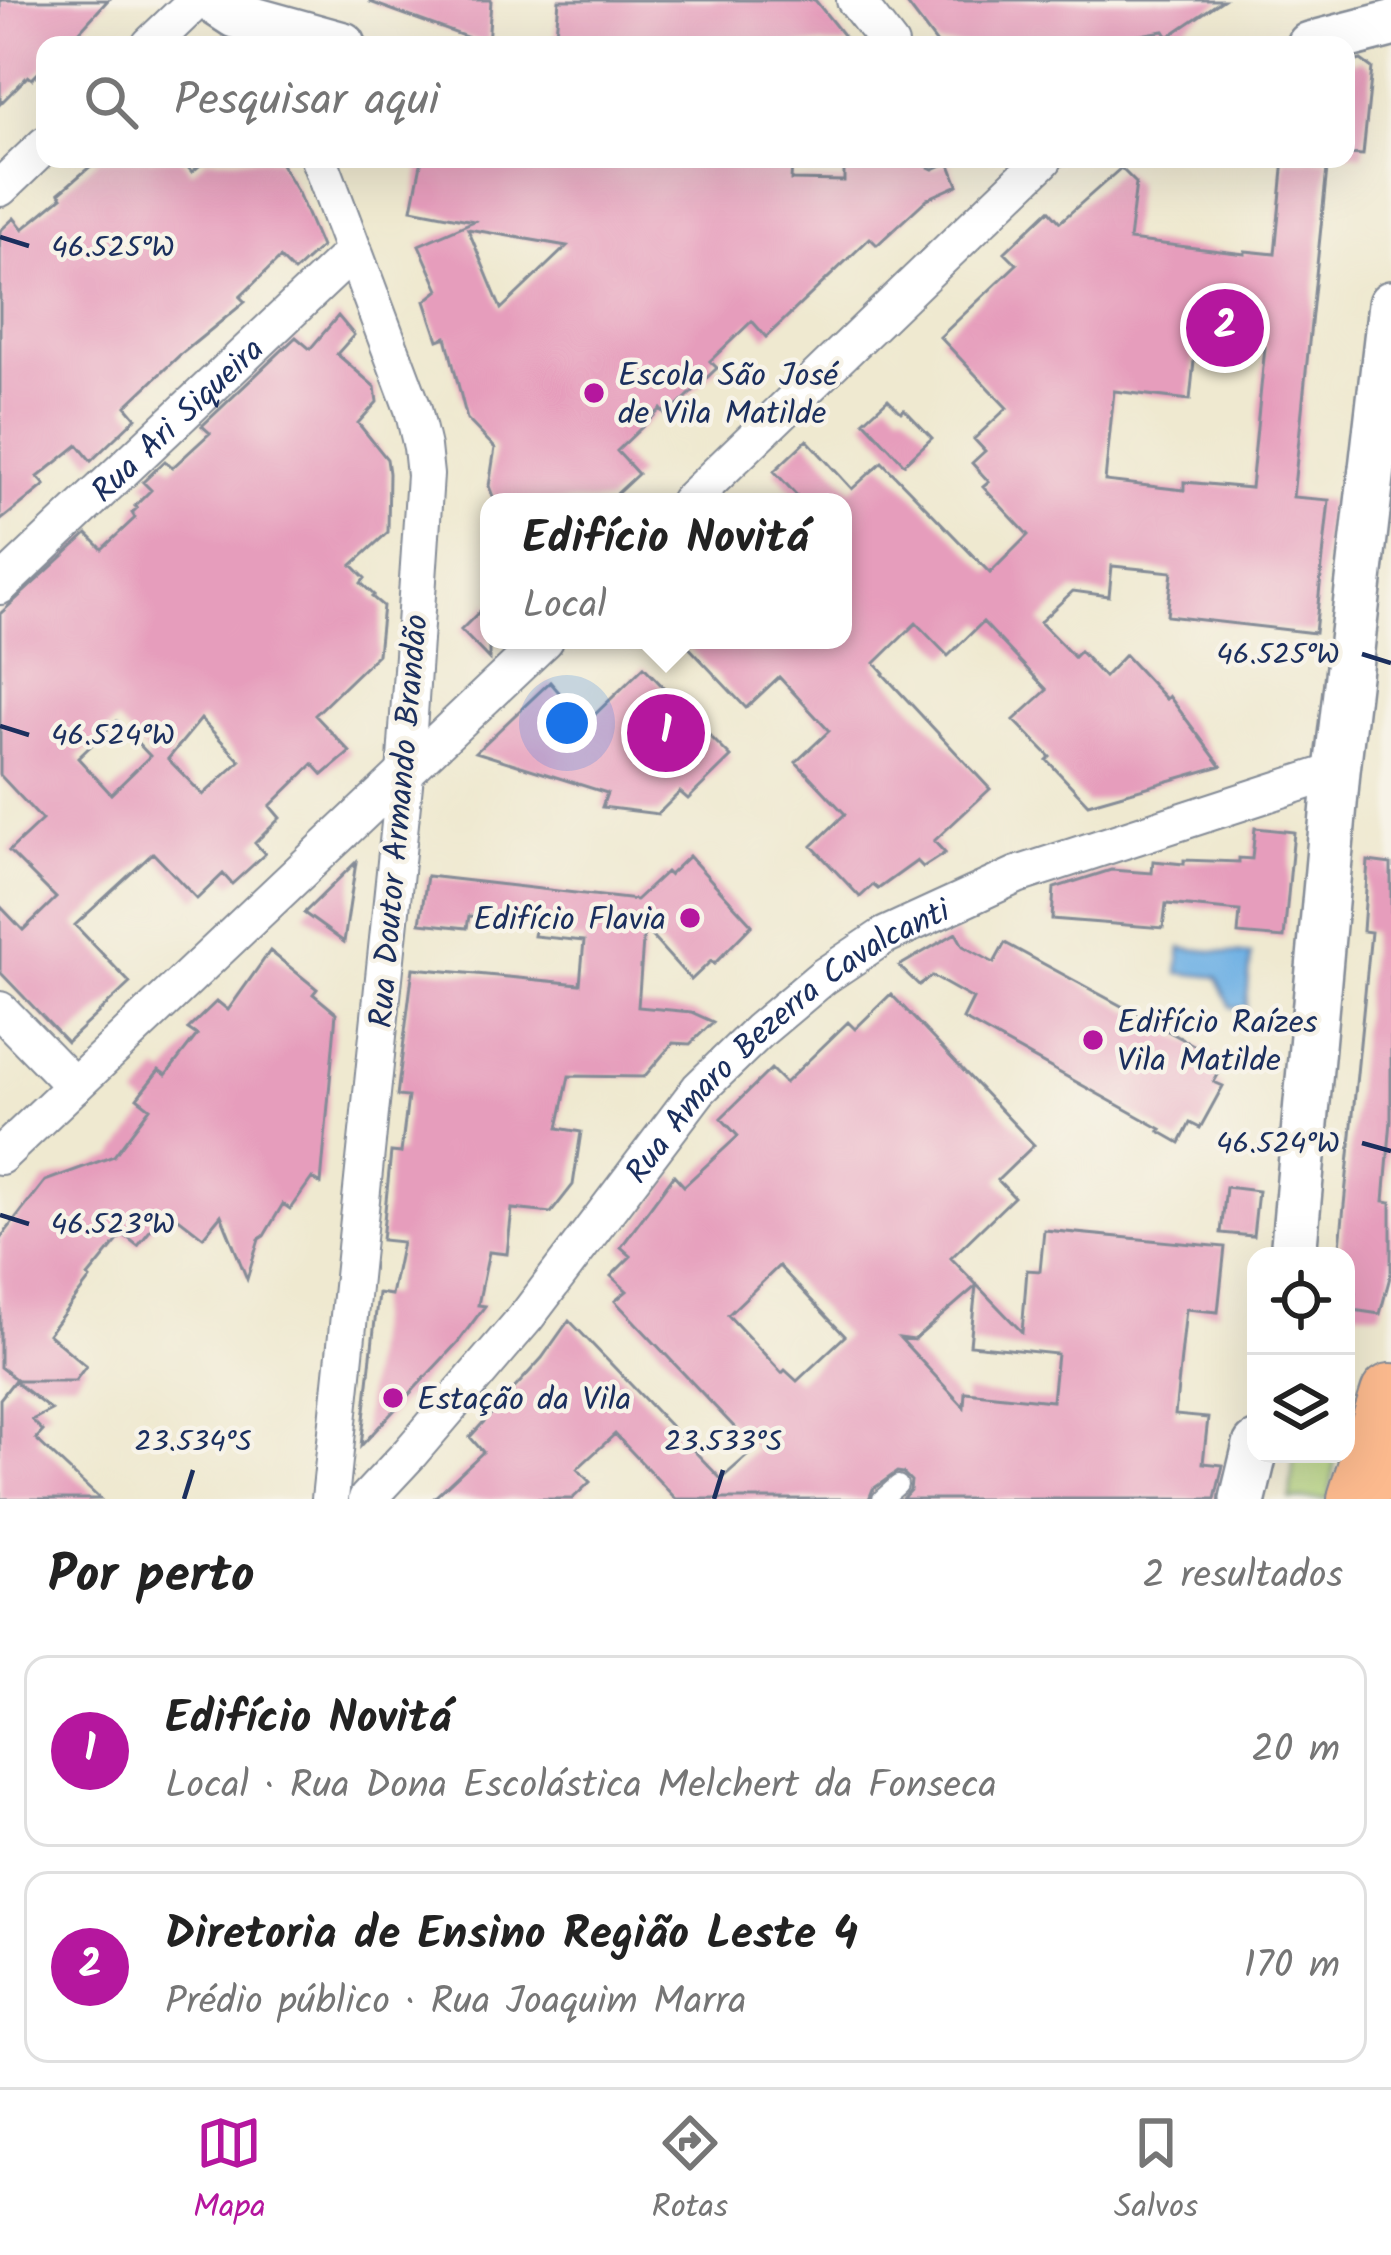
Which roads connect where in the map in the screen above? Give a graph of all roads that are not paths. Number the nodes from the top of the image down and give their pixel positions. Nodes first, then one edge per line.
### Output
1 (855, 0) edge
2 (225, 15) edge
3 (1391, 24) edge
4 (172, 36) edge
5 (308, 36) edge
6 (883, 36) edge
7 (1345, 36) edge
8 (36, 154) edge
9 (323, 168) edge
10 (1035, 168) edge
11 (0, 188) edge
12 (354, 251) junction
13 (1391, 304) edge
14 (697, 493) edge
15 (0, 586) edge
16 (536, 649) edge
17 (1337, 771) junction
18 (405, 775) junction
19 (0, 1010) edge
20 (74, 1086) junction
21 (0, 1156) edge
22 (1294, 1247) edge
23 (1391, 1377) edge
24 (1391, 1394) edge
25 (1355, 1397) edge
26 (1252, 1463) edge
27 (1279, 1463) edge
28 (898, 1485) dead end
29 (330, 1499) edge
30 (367, 1499) edge
31 (882, 1499) edge
32 (1243, 1499) edge
33 (1275, 1499) edge
34 (1358, 1499) edge

1 - 6 street
2 - 4 street
2 - 5 street
3 - 7 street
8 - 11 street
9 - 12 street, Rua Doutor Armando Brandão
10 - 14 street
12 - 15 street, Rua Ari Siqueira
12 - 18 street, Rua Doutor Armando Brandão
13 - 17 street
16 - 18 street
17 - 22 street
17 - 30 street, Rua Amaro Bezerra Cavalcanti
18 - 20 street
18 - 29 street, Rua Doutor Armando Brandão
19 - 20 street
20 - 21 street
23 - 25 highway
24 - 34 highway
26 - 32 street
27 - 33 street
28 - 31 lane

